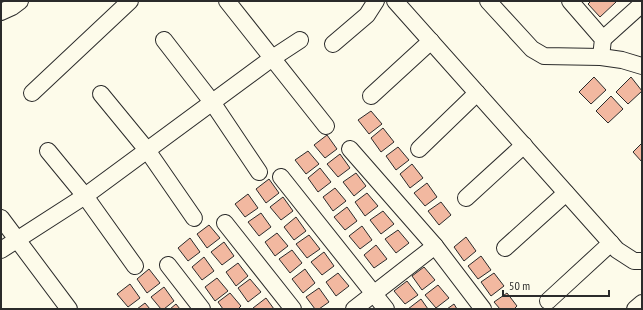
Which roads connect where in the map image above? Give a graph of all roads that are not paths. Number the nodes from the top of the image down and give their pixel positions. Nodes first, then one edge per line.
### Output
1 (20, 1) edge
2 (130, 1) edge
3 (227, 1) edge
4 (376, 1) edge
5 (395, 1) edge
6 (488, 1) edge
7 (570, 1) edge
8 (642, 4) edge
9 (1, 12) edge
10 (603, 39) junction
11 (164, 40) dead end
12 (300, 40) dead end
13 (431, 40) junction
14 (333, 44) dead end
15 (601, 57) junction
16 (271, 59) junction
17 (642, 66) edge
18 (32, 93) dead end
19 (477, 93) junction
20 (101, 94) dead end
21 (371, 96) dead end
22 (212, 102) junction
23 (326, 126) dead end
24 (524, 145) junction
25 (350, 149) dead end
26 (419, 149) dead end
27 (147, 150) junction
28 (48, 152) dead end
29 (260, 172) dead end
30 (281, 177) dead end
31 (566, 193) junction
32 (85, 196) junction
33 (466, 198) dead end
34 (1, 218) edge
35 (194, 218) dead end
36 (225, 223) dead end
37 (16, 240) junction
38 (611, 243) junction
39 (435, 246) junction
40 (505, 248) dead end
41 (1, 250) edge
42 (642, 261) edge
43 (168, 265) dead end
44 (135, 266) dead end
45 (375, 293) junction
46 (548, 301) dead end
47 (642, 303) edge
48 (69, 309) edge
49 (202, 309) edge
50 (293, 309) edge
51 (354, 309) edge
52 (386, 309) edge
53 (483, 309) edge
54 (636, 309) edge

1 - 9 street
2 - 18 street
3 - 16 street
4 - 14 street
5 - 13 street
6 - 15 street
7 - 10 street
8 - 10 street
10 - 15 street
11 - 22 street
12 - 16 street
13 - 19 street
13 - 21 street
15 - 17 street
16 - 22 street
16 - 23 street
19 - 24 street
19 - 26 street
20 - 27 street
22 - 27 street
22 - 29 street
24 - 31 street
24 - 33 street
25 - 39 street
27 - 32 street
27 - 35 street
28 - 32 street
30 - 45 street
31 - 38 street
31 - 40 street
32 - 37 street
32 - 44 street
34 - 37 street
36 - 50 street
37 - 41 street
37 - 48 street
38 - 42 street
38 - 46 street
39 - 45 street
39 - 53 street
43 - 49 street
45 - 51 street
45 - 52 street
47 - 54 street

